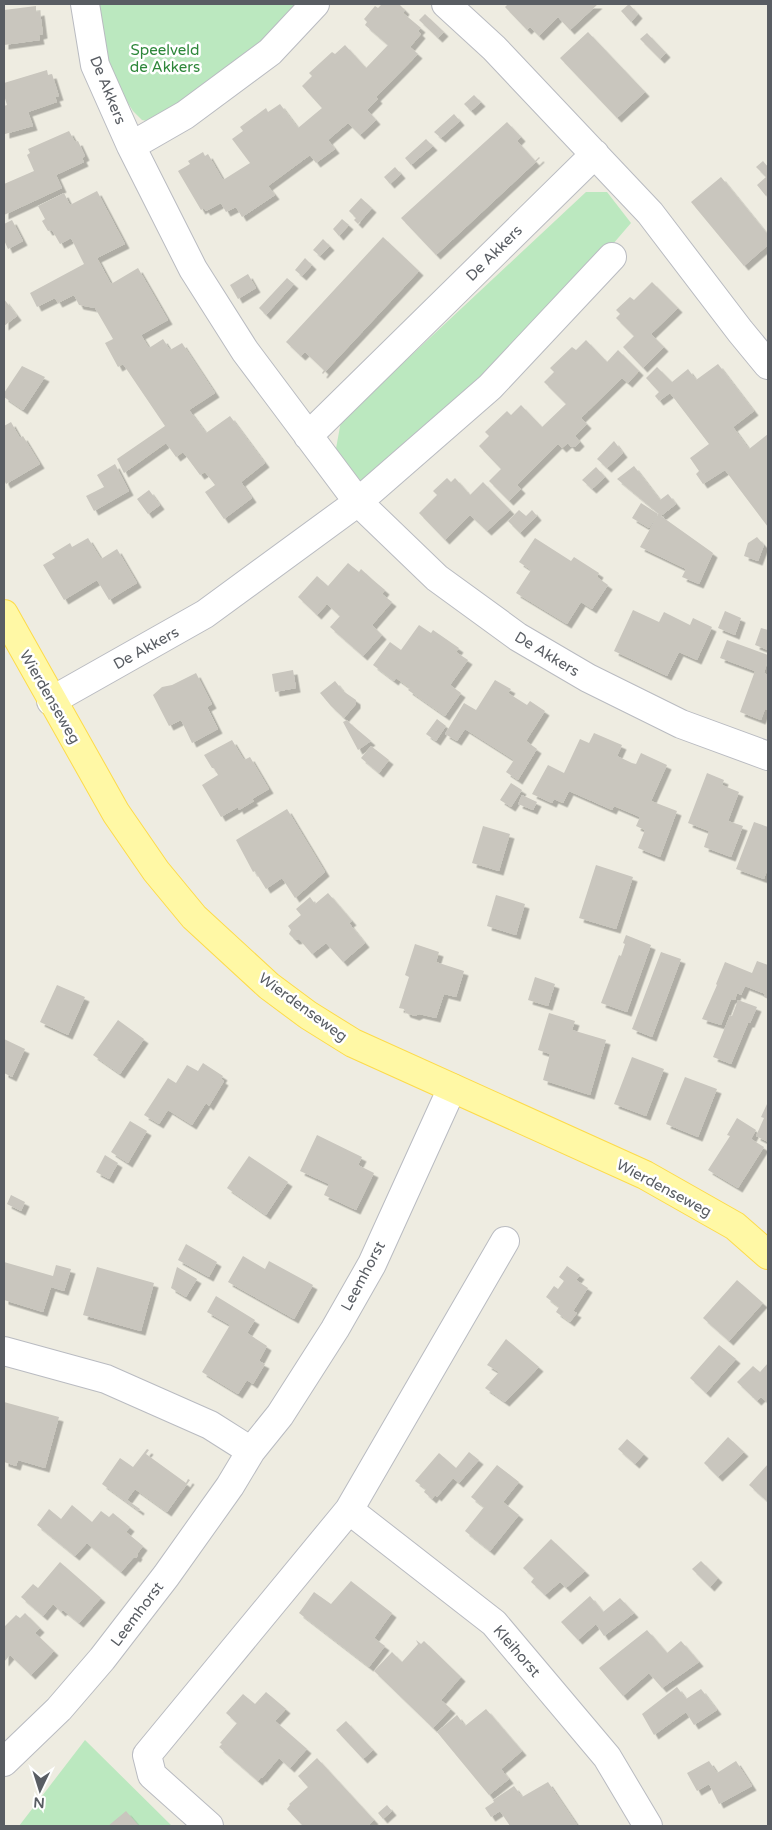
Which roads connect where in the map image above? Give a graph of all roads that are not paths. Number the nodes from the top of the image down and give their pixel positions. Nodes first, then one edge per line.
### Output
1 (85, 4) edge
2 (315, 4) edge
3 (446, 4) edge
4 (131, 146) junction
5 (595, 154) junction
6 (612, 258) dead end
7 (768, 364) edge
8 (308, 436) junction
9 (358, 502) junction
10 (4, 614) edge
11 (52, 700) junction
12 (768, 756) edge
13 (452, 1088) junction
14 (505, 1241) dead end
15 (768, 1255) edge
16 (4, 1351) edge
17 (251, 1451) junction
18 (349, 1510) junction
19 (4, 1762) edge
20 (209, 1826) edge
21 (648, 1826) edge

1 - 4 street, De Akkers
2 - 4 street
3 - 5 street
4 - 8 street, De Akkers
5 - 7 street
5 - 8 street, De Akkers
6 - 9 street, De Akkers
8 - 9 street, De Akkers
9 - 11 street, De Akkers
9 - 12 street, De Akkers
10 - 11 main road, Wierdenseweg
11 - 13 main road, Wierdenseweg
13 - 15 main road, Wierdenseweg
13 - 17 street, Leemhorst
14 - 18 street
16 - 17 street
17 - 19 street, Leemhorst
18 - 20 street
18 - 21 street, Kleihorst

